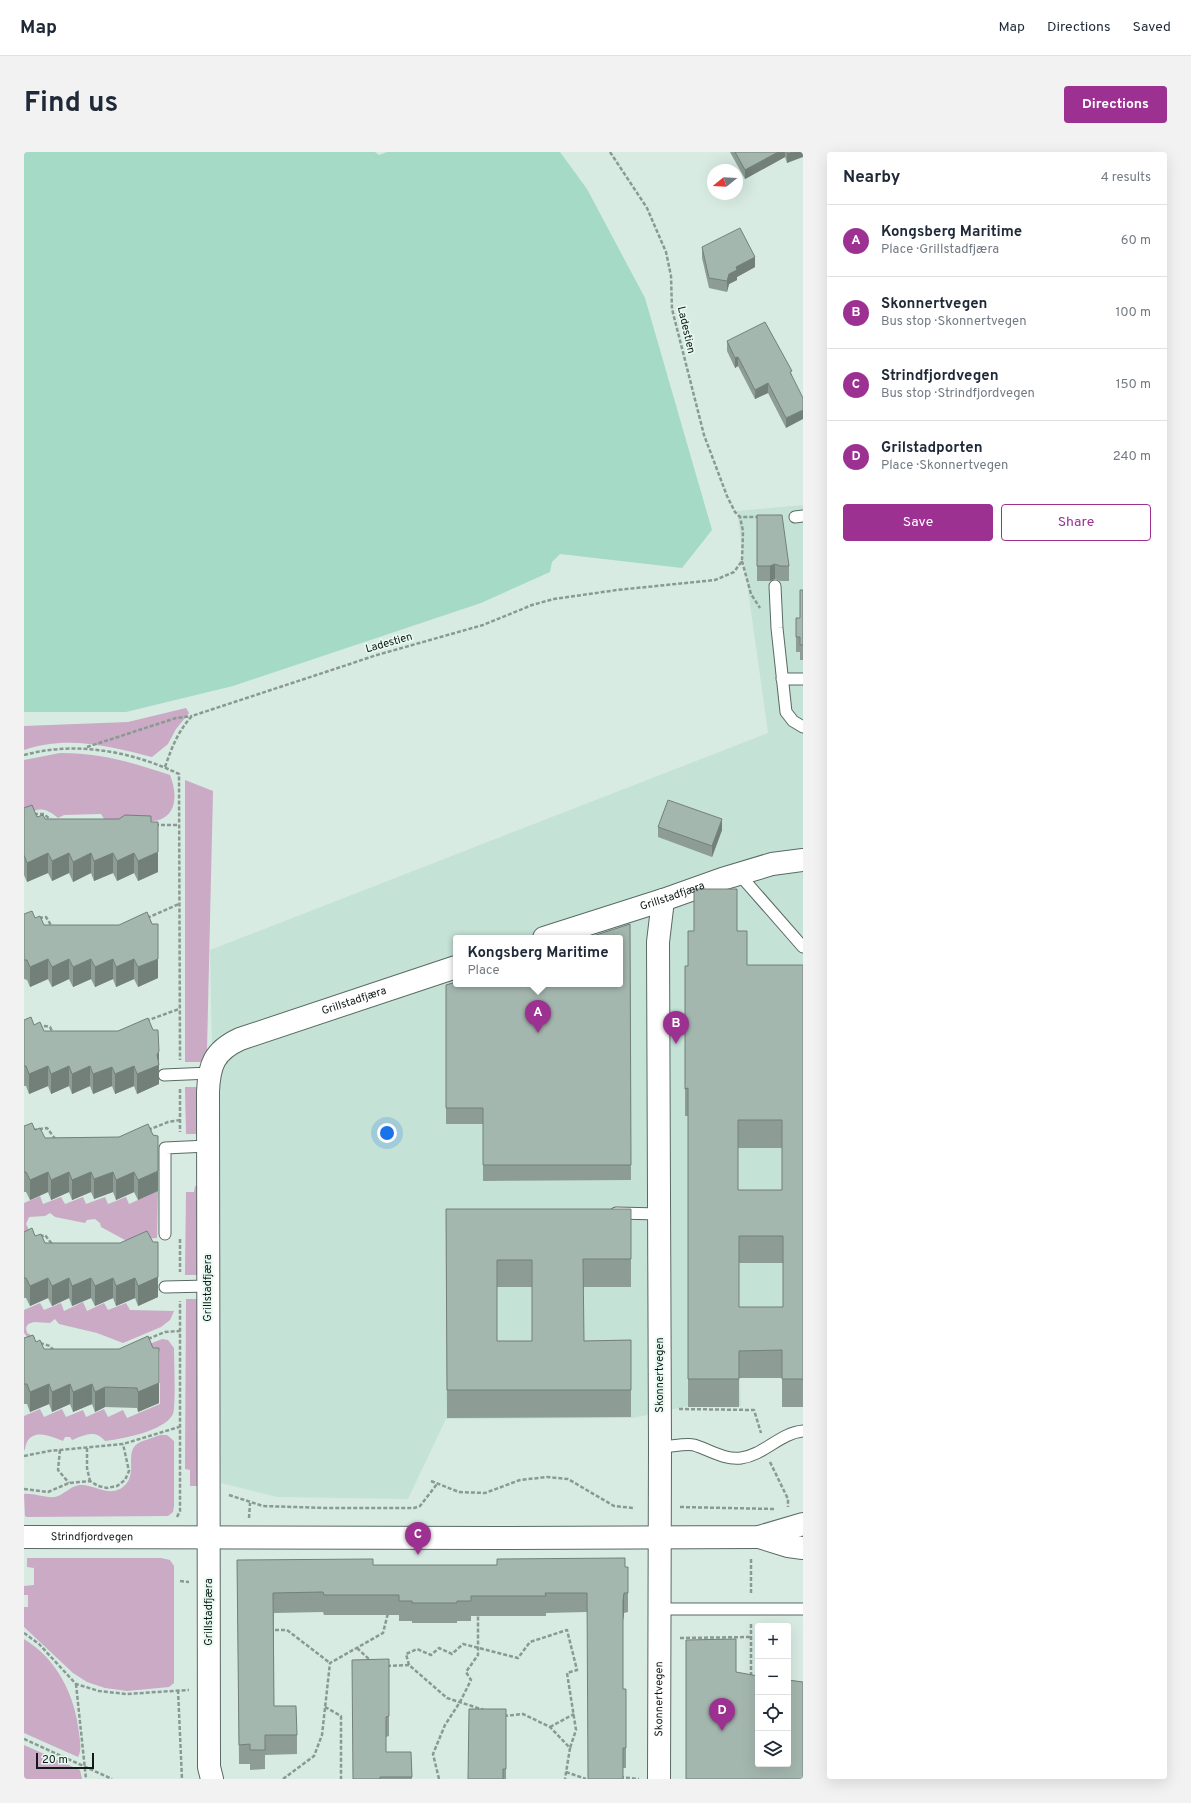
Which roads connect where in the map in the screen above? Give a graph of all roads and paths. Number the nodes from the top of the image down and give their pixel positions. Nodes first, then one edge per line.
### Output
1 (610, 152) edge
2 (740, 517) junction
3 (764, 517) edge
4 (742, 561) junction
5 (775, 586) dead end
6 (777, 628) junction
7 (782, 679) junction
8 (803, 679) edge
9 (192, 716) junction
10 (803, 727) edge
11 (86, 748) junction
12 (24, 755) edge
13 (29, 816) edge
14 (54, 823) edge
15 (179, 825) dead end
16 (147, 826) edge
17 (803, 860) edge
18 (739, 874) junction
19 (663, 900) junction
20 (179, 904) dead end
21 (34, 918) edge
22 (144, 919) edge
23 (53, 930) edge
24 (553, 935) edge
25 (803, 948) edge
26 (453, 968) edge
27 (179, 1008) dead end
28 (144, 1022) edge
29 (31, 1029) edge
30 (56, 1038) edge
31 (210, 1073) junction
32 (164, 1075) dead end
33 (180, 1120) dead end
34 (29, 1128) edge
35 (147, 1131) edge
36 (57, 1142) edge
37 (208, 1146) junction
38 (606, 1213) edge
39 (660, 1214) junction
40 (165, 1234) dead end
41 (38, 1238) edge
42 (173, 1244) dead end
43 (180, 1244) dead end
44 (56, 1249) edge
45 (208, 1286) junction
46 (165, 1287) dead end
47 (180, 1331) dead end
48 (144, 1341) edge
49 (38, 1343) edge
50 (58, 1356) edge
51 (673, 1409) dead end
52 (754, 1410) dead end
53 (179, 1427) dead end
54 (803, 1431) edge
55 (123, 1444) junction
56 (87, 1448) junction
57 (660, 1448) junction
58 (60, 1450) junction
59 (24, 1456) edge
60 (90, 1481) junction
61 (431, 1481) dead end
62 (69, 1483) junction
63 (437, 1484) junction
64 (24, 1489) edge
65 (228, 1495) dead end
66 (250, 1503) junction
67 (675, 1504) dead end
68 (633, 1508) dead end
69 (780, 1510) dead end
70 (249, 1520) dead end
71 (803, 1524) edge
72 (759, 1536) junction
73 (24, 1537) edge
74 (208, 1537) junction
75 (659, 1537) junction
76 (803, 1548) edge
77 (755, 1559) dead end
78 (744, 1560) dead end
79 (180, 1581) dead end
80 (192, 1582) dead end
81 (389, 1609) edge
82 (659, 1609) junction
83 (803, 1609) edge
84 (478, 1612) edge
85 (275, 1630) edge
86 (24, 1633) edge
87 (751, 1637) dead end
88 (674, 1638) dead end
89 (357, 1648) junction
90 (478, 1649) junction
91 (372, 1662) edge
92 (330, 1663) junction
93 (409, 1665) junction
94 (383, 1667) edge
95 (76, 1684) junction
96 (460, 1702) junction
97 (325, 1707) junction
98 (487, 1713) edge
99 (574, 1714) junction
100 (503, 1716) edge
101 (550, 1727) junction
102 (24, 1739) edge
103 (570, 1748) junction
104 (84, 1766) junction
105 (566, 1772) junction
106 (617, 1776) edge
107 (86, 1779) edge
108 (112, 1779) edge
109 (182, 1779) edge
110 (212, 1779) edge
111 (283, 1779) edge
112 (341, 1779) edge
113 (439, 1779) edge
114 (565, 1779) edge
115 (586, 1779) edge
116 (640, 1779) edge
117 (659, 1779) edge

1 - 2 path, Ladestien
2 - 3 path
2 - 4 path, Ladestien
4 - 6 path
4 - 9 path, Ladestien
5 - 6 lane
6 - 7 lane
7 - 8 lane
7 - 10 lane
9 - 11 path, Ladestien
9 - 11 path
11 - 12 path
13 - 14 path
15 - 16 path
17 - 18 street, Grillstadfjæra
18 - 19 street, Grillstadfjæra
18 - 25 lane
19 - 24 street, Grillstadfjæra
19 - 39 street, Skonnertvegen
20 - 22 path
21 - 23 path
26 - 31 street, Grillstadfjæra
27 - 28 path
29 - 30 path
31 - 32 lane
31 - 37 street, Grillstadfjæra
33 - 35 path
34 - 36 path
37 - 40 lane
37 - 45 street, Grillstadfjæra
38 - 39 lane
39 - 57 street, Skonnertvegen
41 - 44 path
42 - 43 path
45 - 46 lane
45 - 74 street, Grillstadfjæra
47 - 48 path
49 - 50 path
51 - 52 path
53 - 55 path
54 - 57 lane
55 - 56 path
55 - 60 path
56 - 58 path
56 - 60 path
57 - 75 street, Skonnertvegen
58 - 59 path
58 - 62 path
60 - 62 path
61 - 63 path
62 - 64 path
63 - 66 path
63 - 68 path
65 - 66 path
66 - 70 path
67 - 69 path
71 - 72 street, Strindfjordvegen
72 - 75 street, Strindfjordvegen
72 - 76 street, Strindfjordvegen
73 - 74 street, Strindfjordvegen
74 - 75 street, Strindfjordvegen
74 - 110 street, Grillstadfjæra
75 - 82 street, Skonnertvegen
77 - 78 path
79 - 80 path
81 - 89 path
82 - 83 lane
82 - 117 street, Skonnertvegen
84 - 90 path
85 - 92 path
86 - 95 path
87 - 88 path
89 - 91 path
89 - 92 path
90 - 93 path
90 - 96 path
90 - 99 path
92 - 97 path
93 - 94 path
93 - 96 path
95 - 104 path
95 - 109 path
96 - 98 path
96 - 113 path
97 - 111 path
97 - 112 path
99 - 101 path
99 - 103 path
100 - 101 path
101 - 103 path
102 - 104 path
103 - 105 path
104 - 107 path
104 - 108 path
105 - 114 path
105 - 115 path
106 - 116 path

